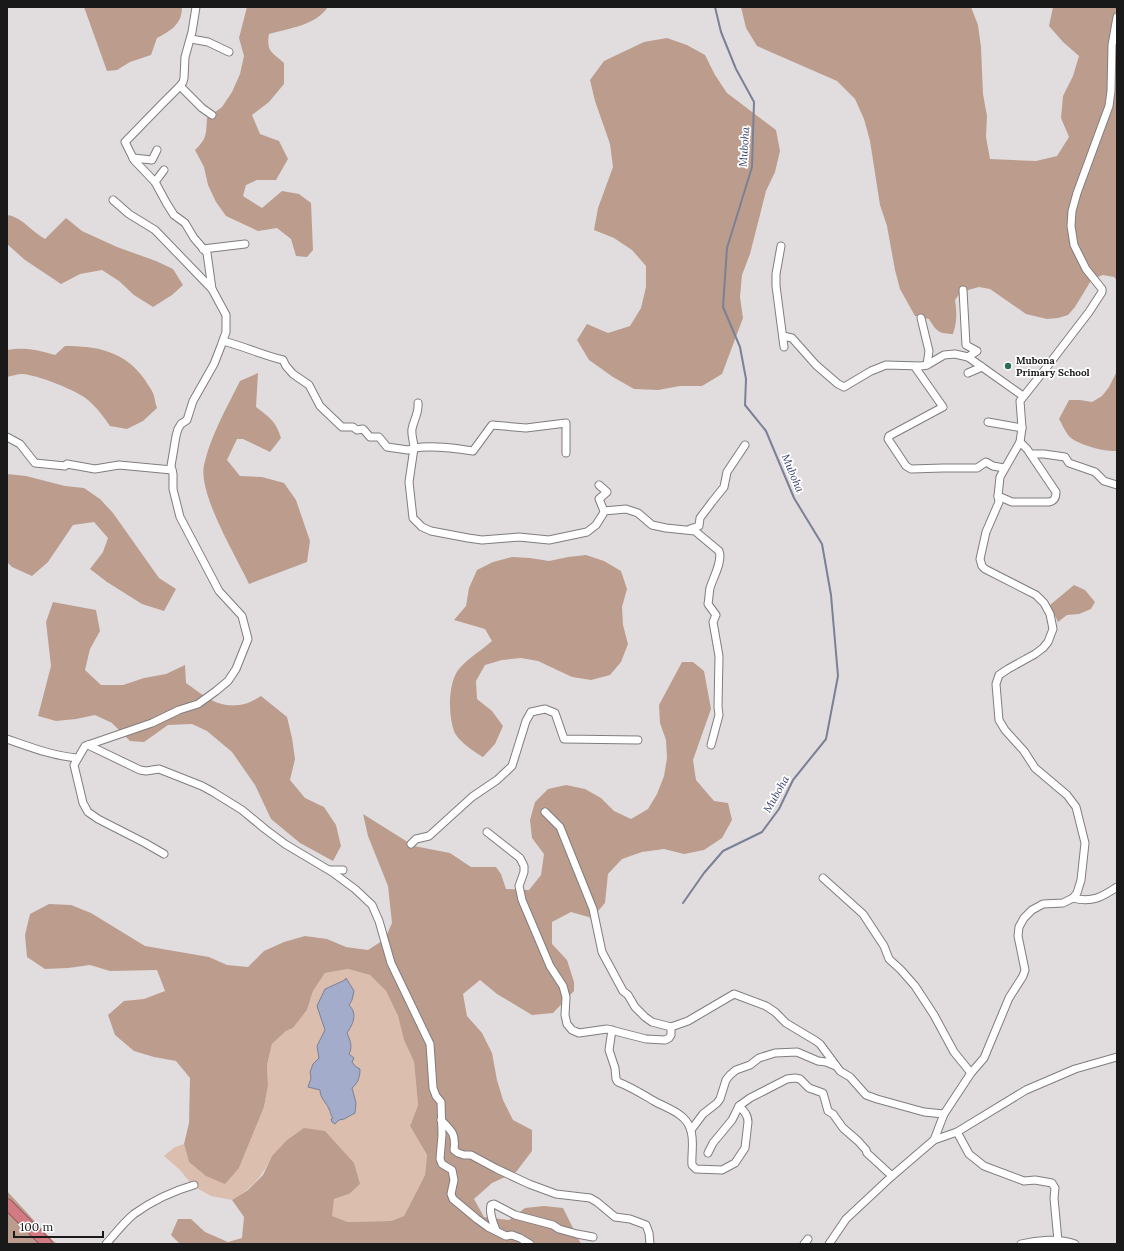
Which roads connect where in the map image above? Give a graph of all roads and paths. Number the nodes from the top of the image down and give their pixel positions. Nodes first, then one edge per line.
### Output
1 (196, 7) edge
2 (1117, 17) edge
3 (190, 39) junction
4 (229, 52) dead end
5 (180, 86) junction
6 (212, 115) dead end
7 (157, 150) dead end
8 (133, 158) junction
9 (164, 170) dead end
10 (155, 182) junction
11 (113, 200) dead end
12 (245, 244) dead end
13 (781, 246) dead end
14 (203, 249) junction
15 (212, 289) junction
16 (963, 290) dead end
17 (921, 318) dead end
18 (783, 336) junction
19 (223, 341) junction
20 (784, 347) dead end
21 (968, 357) junction
22 (927, 365) junction
23 (915, 367) junction
24 (982, 367) junction
25 (968, 373) dead end
26 (1023, 396) junction
27 (418, 403) dead end
28 (988, 422) dead end
29 (1022, 428) junction
30 (7, 437) edge
31 (1020, 442) junction
32 (745, 445) dead end
33 (414, 448) junction
34 (566, 453) dead end
35 (1031, 454) junction
36 (1004, 468) junction
37 (172, 470) junction
38 (599, 485) dead end
39 (1117, 485) edge
40 (998, 496) junction
41 (604, 511) junction
42 (684, 531) junction
43 (7, 739) edge
44 (638, 740) dead end
45 (88, 745) junction
46 (711, 745) dead end
47 (77, 758) junction
48 (545, 812) dead end
49 (487, 832) dead end
50 (410, 844) dead end
51 (164, 854) dead end
52 (329, 870) junction
53 (343, 870) dead end
54 (823, 878) dead end
55 (1117, 887) edge
56 (1073, 898) junction
57 (671, 1028) junction
58 (612, 1030) junction
59 (1117, 1057) edge
60 (836, 1066) junction
61 (971, 1073) junction
62 (739, 1106) junction
63 (944, 1114) junction
64 (441, 1120) junction
65 (691, 1130) junction
66 (957, 1132) junction
67 (934, 1140) junction
68 (708, 1154) dead end
69 (892, 1176) junction
70 (194, 1185) dead end
71 (7, 1204) edge
72 (496, 1230) junction
73 (593, 1237) dead end
74 (1058, 1241) junction
75 (47, 1244) edge
76 (106, 1244) edge
77 (530, 1244) edge
78 (650, 1244) edge
79 (829, 1244) edge
80 (1020, 1244) edge
81 (1075, 1244) edge

1 - 3 street
2 - 26 street
3 - 4 street
3 - 5 street
5 - 6 street
5 - 8 street
7 - 8 street
8 - 10 street
9 - 10 street
10 - 14 street
11 - 15 street
12 - 14 street
13 - 18 street
14 - 15 street
15 - 19 street
16 - 21 street
17 - 22 street
18 - 20 street
18 - 23 street
19 - 33 street
19 - 37 street
21 - 22 street
21 - 24 street
22 - 23 street
23 - 36 street
24 - 25 street
24 - 26 street
26 - 29 street
27 - 33 street
28 - 29 street
29 - 31 street
30 - 37 street
31 - 35 street
31 - 36 street
32 - 42 street
33 - 34 street
33 - 41 street
35 - 39 street
35 - 40 street
36 - 40 street
37 - 45 street
38 - 41 street
40 - 56 street
41 - 42 street
42 - 46 street
43 - 47 street
44 - 50 street
45 - 47 street
45 - 52 street
47 - 51 street
48 - 57 street
49 - 58 street
52 - 53 street
52 - 64 street
54 - 61 street
55 - 56 street
56 - 61 street
57 - 58 street
57 - 60 street
58 - 65 street
59 - 66 street
60 - 63 street
60 - 65 street
61 - 63 street
62 - 65 street
62 - 68 street
62 - 69 street
63 - 67 street
64 - 72 street
64 - 78 street
66 - 67 street
66 - 74 street
67 - 69 street
69 - 79 street
70 - 76 street
71 - 75 highway
72 - 73 street
72 - 77 street
74 - 80 street
74 - 81 street

